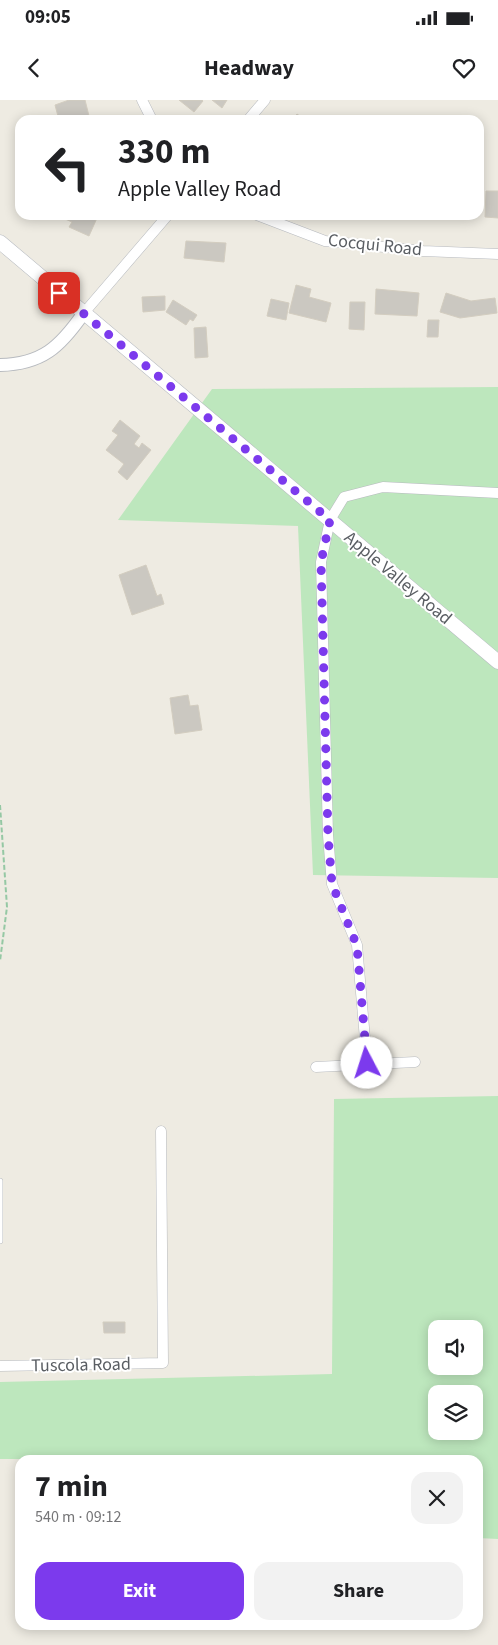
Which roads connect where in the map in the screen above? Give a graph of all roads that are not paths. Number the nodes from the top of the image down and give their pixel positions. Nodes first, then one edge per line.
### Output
1 (142, 100) edge
2 (265, 100) edge
3 (150, 115) edge
4 (252, 115) edge
5 (164, 220) edge
6 (270, 220) edge
7 (0, 242) edge
8 (498, 254) edge
9 (83, 314) junction
10 (0, 365) edge
11 (498, 493) edge
12 (330, 520) junction
13 (498, 662) edge
14 (415, 1062) dead end
15 (367, 1063) junction
16 (316, 1067) dead end
17 (161, 1131) dead end
18 (0, 1181) edge
19 (0, 1241) edge
20 (0, 1366) edge

1 - 3 street
2 - 4 street
5 - 9 street
6 - 8 street, Cocqui Road
7 - 9 main road, Apple Valley Road
9 - 10 street
9 - 12 main road, Apple Valley Road
11 - 12 street
12 - 13 main road, Apple Valley Road
12 - 15 street
14 - 15 street
15 - 16 street
17 - 20 street, Tuscola Road
18 - 19 lane

